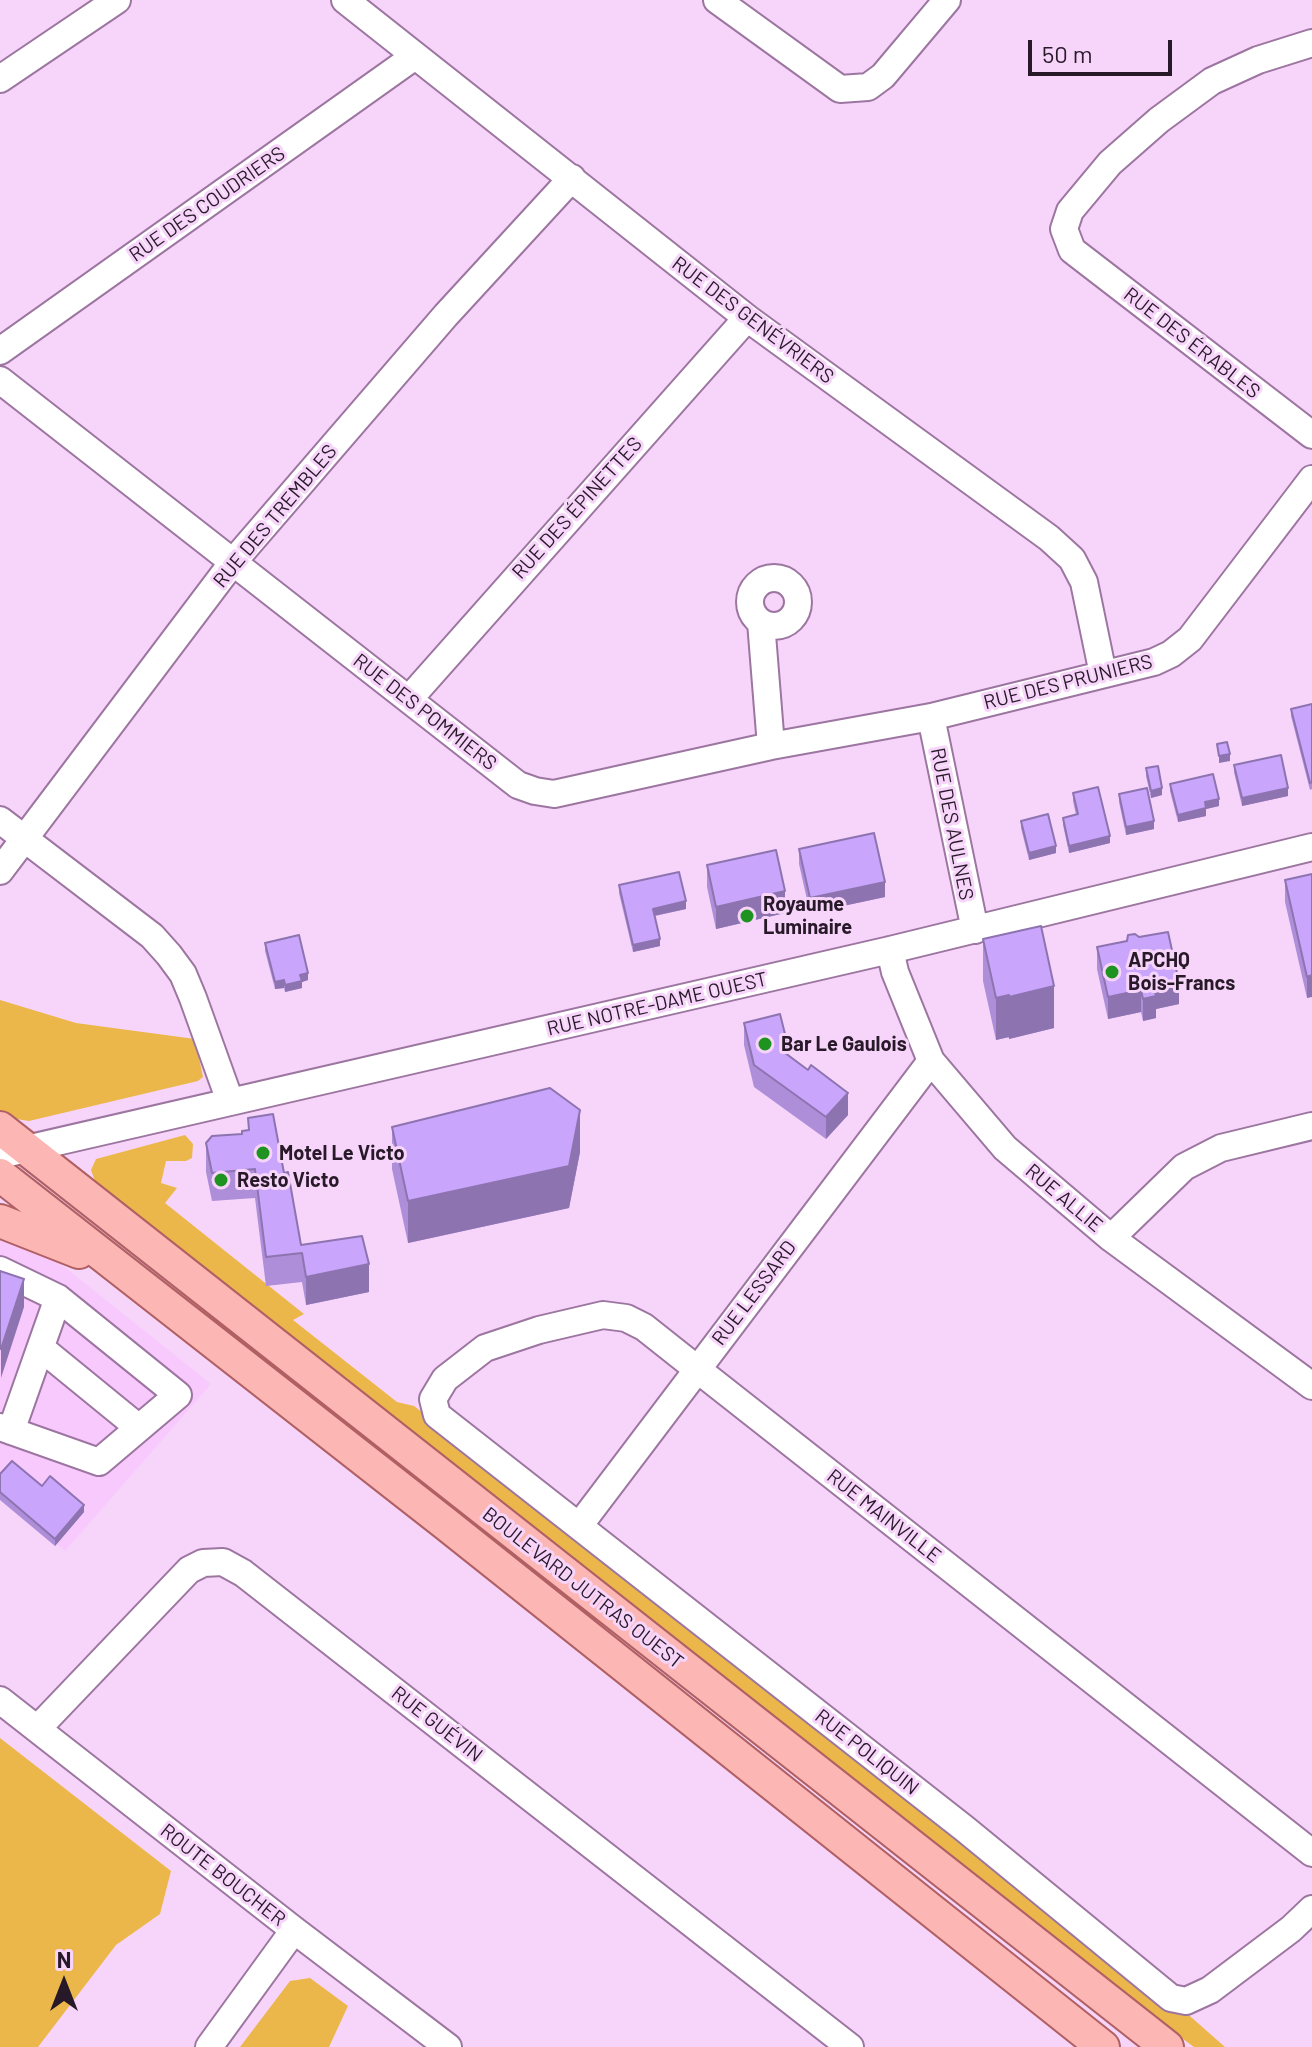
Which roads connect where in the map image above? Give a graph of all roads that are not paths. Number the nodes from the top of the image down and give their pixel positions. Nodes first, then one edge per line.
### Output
1 (117, 0) edge
2 (345, 0) edge
3 (717, 0) edge
4 (947, 0) edge
5 (1312, 43) edge
6 (415, 56) junction
7 (0, 79) edge
8 (572, 178) junction
9 (747, 318) junction
10 (0, 351) edge
11 (0, 380) edge
12 (1312, 435) edge
13 (1312, 479) edge
14 (233, 562) junction
15 (761, 622) dead end
16 (1103, 674) junction
17 (409, 699) junction
18 (931, 717) junction
19 (771, 746) junction
20 (0, 820) edge
21 (25, 839) junction
22 (1312, 847) edge
23 (0, 871) edge
24 (975, 930) junction
25 (890, 950) junction
26 (931, 1061) junction
27 (230, 1101) junction
28 (1312, 1126) edge
29 (0, 1128) edge
30 (13, 1152) edge
31 (0, 1175) edge
32 (0, 1221) edge
33 (1111, 1238) junction
34 (119, 1269) junction
35 (0, 1270) edge
36 (58, 1298) junction
37 (41, 1348) junction
38 (697, 1369) junction
39 (1312, 1386) edge
40 (433, 1399) joint
41 (139, 1428) junction
42 (5, 1429) edge
43 (579, 1526) junction
44 (0, 1700) edge
45 (38, 1728) junction
46 (1312, 1853) edge
47 (1312, 1909) edge
48 (294, 1930) junction
49 (209, 2047) edge
50 (448, 2047) edge
51 (850, 2047) edge
52 (1103, 2047) edge
53 (1167, 2047) edge

1 - 7 street
2 - 6 street, RUE DES GENÉVRIERS
3 - 4 street
5 - 12 street, RUE DES ÉRABLES
6 - 8 street, RUE DES GENÉVRIERS
6 - 10 street, RUE DES COUDRIERS
8 - 9 street, RUE DES GENÉVRIERS
8 - 14 street, RUE DES TREMBLES
9 - 16 street, RUE DES GENÉVRIERS
9 - 17 street, RUE DES ÉPINETTES
11 - 14 street, RUE DES POMMIERS
13 - 16 street, RUE DES PRUNIERS
14 - 17 street, RUE DES POMMIERS
14 - 21 street, RUE DES TREMBLES
15 - 19 street
16 - 18 street, RUE DES PRUNIERS
17 - 19 street, RUE DES POMMIERS
18 - 19 street, RUE DES POMMIERS
18 - 24 street, RUE DES AULNES
20 - 21 street
21 - 23 street, RUE DES TREMBLES
21 - 27 street
22 - 24 street, RUE NOTRE-DAME OUEST
24 - 25 street, RUE NOTRE-DAME OUEST
25 - 26 street, RUE ALLIE
25 - 27 street, RUE NOTRE-DAME OUEST
26 - 33 street, RUE ALLIE
26 - 38 street, RUE LESSARD
27 - 30 street, RUE NOTRE-DAME OUEST
28 - 33 street
29 - 30 main road, BOULEVARD JUTRAS OUEST
30 - 53 main road, BOULEVARD JUTRAS OUEST
31 - 34 main road, BOULEVARD JUTRAS OUEST
32 - 34 main road
33 - 39 street, RUE ALLIE
34 - 52 main road, BOULEVARD JUTRAS OUEST
35 - 36 street
36 - 37 street
36 - 41 street
37 - 41 street
37 - 42 street
38 - 40 street, RUE MAINVILLE
38 - 43 street, RUE LESSARD
38 - 46 street, RUE MAINVILLE
40 - 43 street, RUE POLIQUIN
41 - 42 street
43 - 47 street, RUE POLIQUIN
44 - 45 street, ROUTE BOUCHER
45 - 48 street, ROUTE BOUCHER
45 - 51 street, RUE GUÉVIN
48 - 49 street
48 - 50 street, ROUTE BOUCHER

